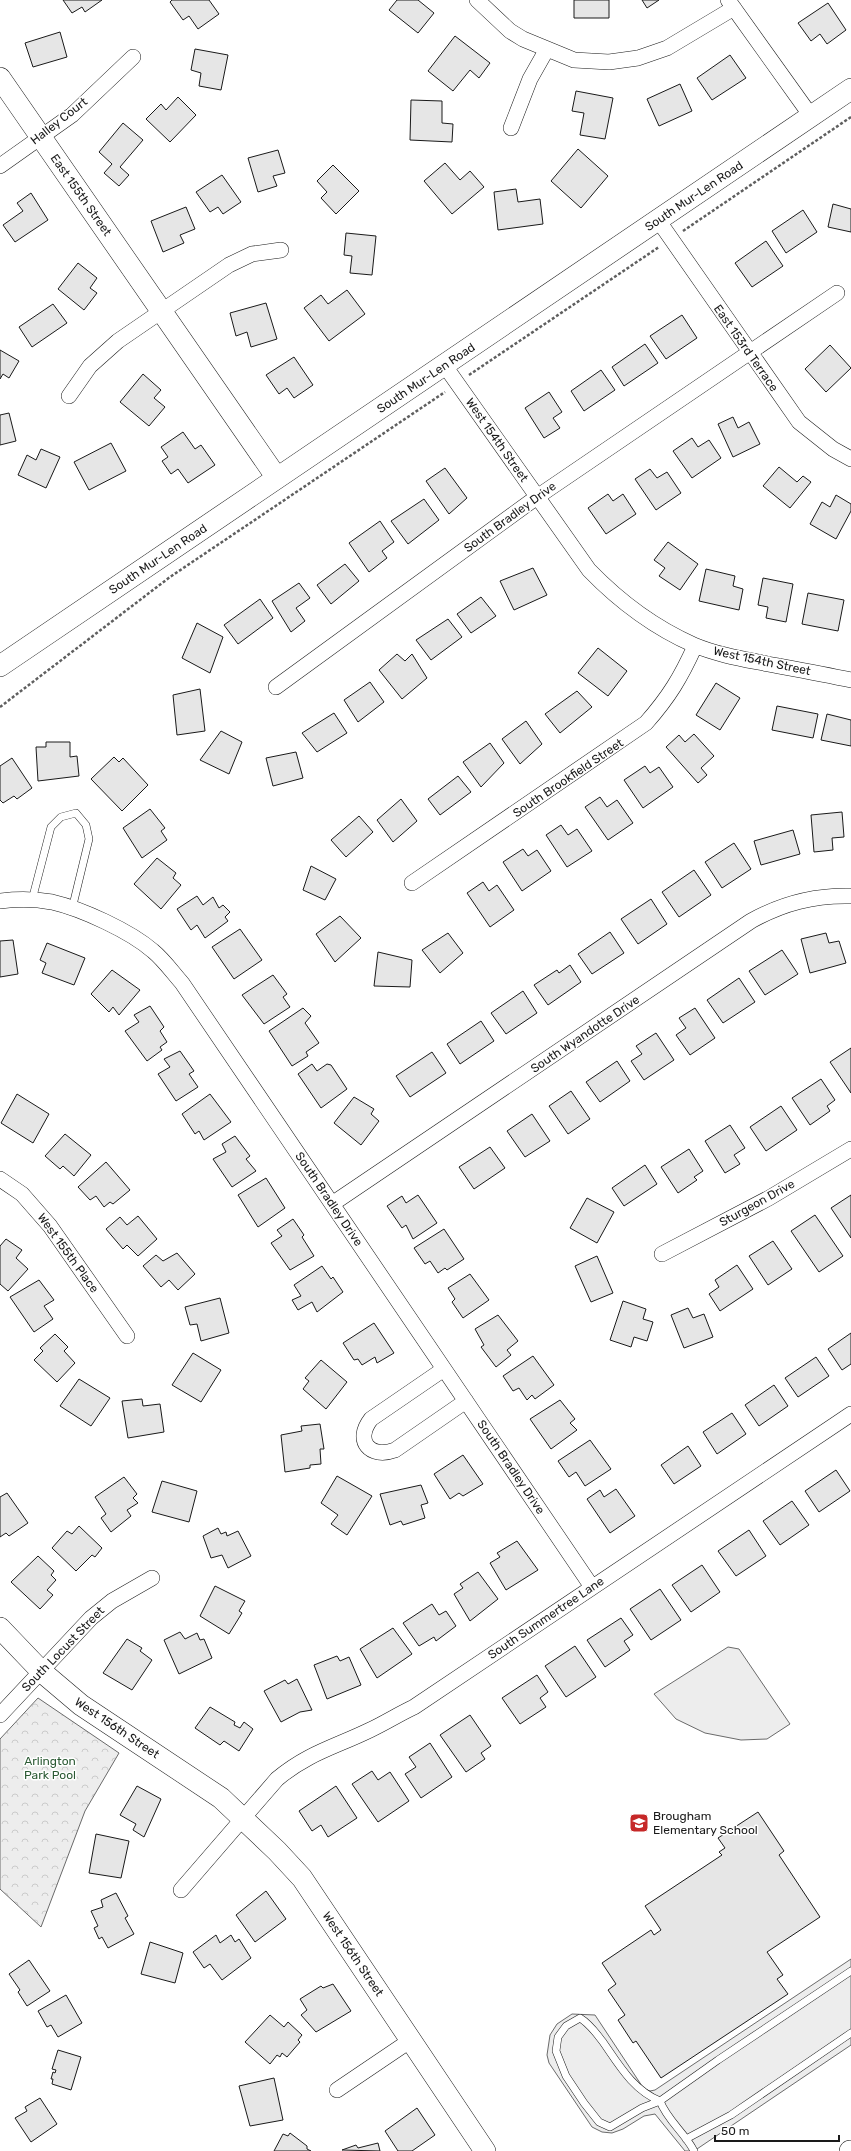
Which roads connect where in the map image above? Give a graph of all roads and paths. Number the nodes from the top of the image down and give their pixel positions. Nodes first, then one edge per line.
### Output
1 (477, 0) edge
2 (731, 4) edge
3 (547, 49) junction
4 (133, 57) dead end
5 (0, 78) edge
6 (851, 89) edge
7 (811, 116) junction
8 (851, 117) edge
9 (511, 128) dead end
10 (41, 137) junction
11 (0, 166) edge
12 (658, 220) junction
13 (671, 239) junction
14 (281, 250) dead end
15 (837, 293) dead end
16 (161, 311) junction
17 (749, 353) junction
18 (445, 366) junction
19 (457, 383) junction
20 (69, 396) dead end
21 (851, 459) edge
22 (278, 478) junction
23 (537, 497) junction
24 (695, 646) junction
25 (0, 666) edge
26 (851, 680) edge
27 (276, 687) dead end
28 (0, 707) edge
29 (412, 883) dead end
30 (851, 896) edge
31 (32, 900) junction
32 (0, 901) edge
33 (72, 910) junction
34 (851, 1149) edge
35 (0, 1179) edge
36 (332, 1204) junction
37 (662, 1254) dead end
38 (127, 1336) dead end
39 (444, 1369) junction
40 (466, 1401) junction
41 (851, 1414) edge
42 (152, 1578) dead end
43 (592, 1587) junction
44 (0, 1628) edge
45 (42, 1672) junction
46 (0, 1714) edge
47 (242, 1818) junction
48 (181, 1890) dead end
49 (851, 1971) edge
50 (851, 2034) edge
51 (411, 2040) junction
52 (337, 2090) dead end
53 (660, 2101) junction
54 (686, 2138) junction
55 (485, 2151) edge
56 (694, 2151) edge

1 - 3 street
2 - 3 street
2 - 7 street
3 - 9 street
4 - 10 street, Halley Court
5 - 10 street, East 155th Street
6 - 7 street, South Mur-Len Road
7 - 12 street, South Mur-Len Road
8 - 13 path
10 - 11 street, Halley Court
10 - 16 street, East 155th Street
12 - 13 street, East 153rd Terrace
12 - 18 street, South Mur-Len Road
13 - 17 street, East 153rd Terrace
13 - 19 path
14 - 16 street
15 - 17 street, South Bradley Drive
16 - 20 street
16 - 22 street, East 155th Street
17 - 21 street, East 153rd Terrace
17 - 23 street, South Bradley Drive
18 - 19 street, West 154th Street
18 - 22 street, South Mur-Len Road
19 - 23 street, West 154th Street
19 - 28 path
22 - 25 street, South Mur-Len Road
23 - 24 street, West 154th Street
23 - 27 street, South Bradley Drive
24 - 26 street, West 154th Street
24 - 29 street, South Brookfield Street
30 - 36 street, South Wyandotte Drive
31 - 32 street, South Bradley Drive
31 - 33 street, South Bradley Drive
31 - 33 lane
33 - 36 street, South Bradley Drive
34 - 37 street, Sturgeon Drive
35 - 38 street, West 155th Place
36 - 39 street, South Bradley Drive
39 - 40 street, South Bradley Drive
39 - 40 street
40 - 43 street, South Bradley Drive
41 - 43 street, South Summertree Lane
42 - 45 street, South Locust Street
43 - 47 street, South Summertree Lane
44 - 45 street, West 156th Street
45 - 46 street, South Locust Street
45 - 47 street, West 156th Street
47 - 48 street
47 - 51 street, West 156th Street
49 - 53 lane
50 - 54 lane
51 - 52 street
51 - 55 street, West 156th Street
53 - 53 lane
53 - 54 lane
54 - 56 lane

